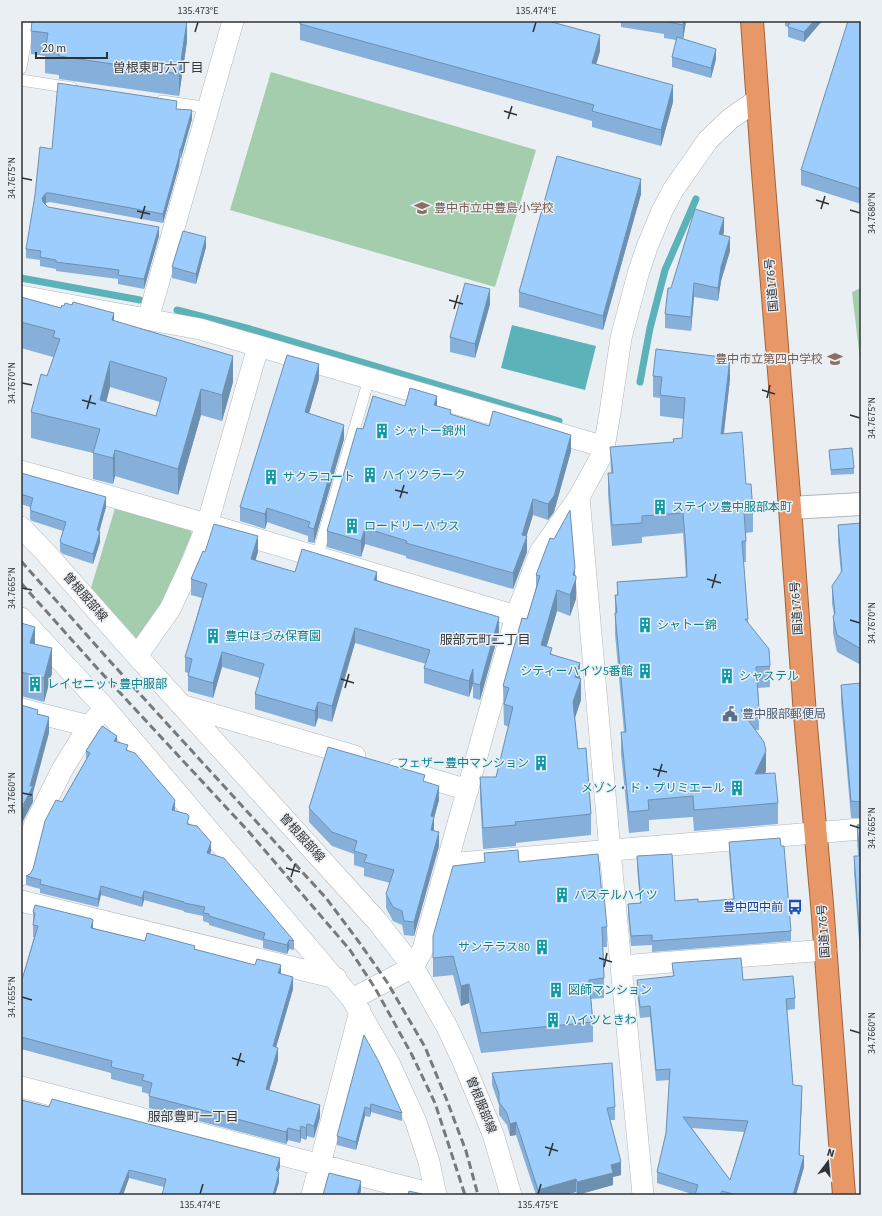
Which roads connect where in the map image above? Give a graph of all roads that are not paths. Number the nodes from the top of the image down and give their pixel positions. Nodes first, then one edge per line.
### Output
1 (29, 21) edge
2 (233, 21) edge
3 (752, 21) edge
4 (21, 68) edge
5 (21, 80) edge
6 (84, 89) edge
7 (154, 100) edge
8 (757, 100) junction
9 (209, 108) junction
10 (21, 296) edge
11 (148, 319) junction
12 (258, 347) junction
13 (369, 379) junction
14 (604, 447) junction
15 (21, 472) edge
16 (579, 497) junction
17 (861, 504) edge
18 (790, 508) junction
19 (207, 525) junction
20 (21, 527) edge
21 (317, 557) junction
22 (516, 616) junction
23 (21, 618) edge
24 (137, 656) junction
25 (181, 704) junction
26 (105, 708) junction
27 (21, 709) edge
28 (89, 726) junction
29 (468, 790) junction
30 (861, 829) edge
31 (815, 834) junction
32 (610, 851) junction
33 (447, 864) junction
34 (21, 875) edge
35 (21, 901) edge
36 (826, 950) junction
37 (621, 966) junction
38 (413, 967) junction
39 (336, 978) junction
40 (356, 1005) junction
41 (21, 1087) edge
42 (320, 1165) junction
43 (312, 1195) edge
44 (436, 1195) edge
45 (511, 1195) edge
46 (643, 1195) edge
47 (844, 1195) edge

1 - 4 lane
2 - 9 street
3 - 8 highway, 国道176号
5 - 6 lane
7 - 9 lane
8 - 14 street
8 - 18 highway, 国道176号
9 - 11 street
10 - 11 street
11 - 12 street
12 - 13 street
12 - 19 street
13 - 14 street
13 - 21 lane
14 - 16 street
15 - 19 street
16 - 22 street
16 - 32 street
17 - 18 street
18 - 31 highway, 国道176号
19 - 21 street
19 - 24 street
20 - 24 street, 曽根服部線
21 - 22 street
22 - 29 street
23 - 26 street
24 - 25 street, 曽根服部線
25 - 29 street
25 - 38 street, 曽根服部線
26 - 28 street
26 - 39 street
27 - 28 street
28 - 34 street
29 - 33 street
30 - 31 street
31 - 32 street
31 - 36 highway, 国道176号
32 - 33 street
32 - 37 street
33 - 38 street
35 - 39 street
36 - 37 street
36 - 47 highway, 国道176号
37 - 46 street
38 - 40 street
38 - 45 street, 曽根服部線
39 - 40 street
40 - 42 street
40 - 44 street
41 - 42 street
42 - 43 street
42 - 44 street

